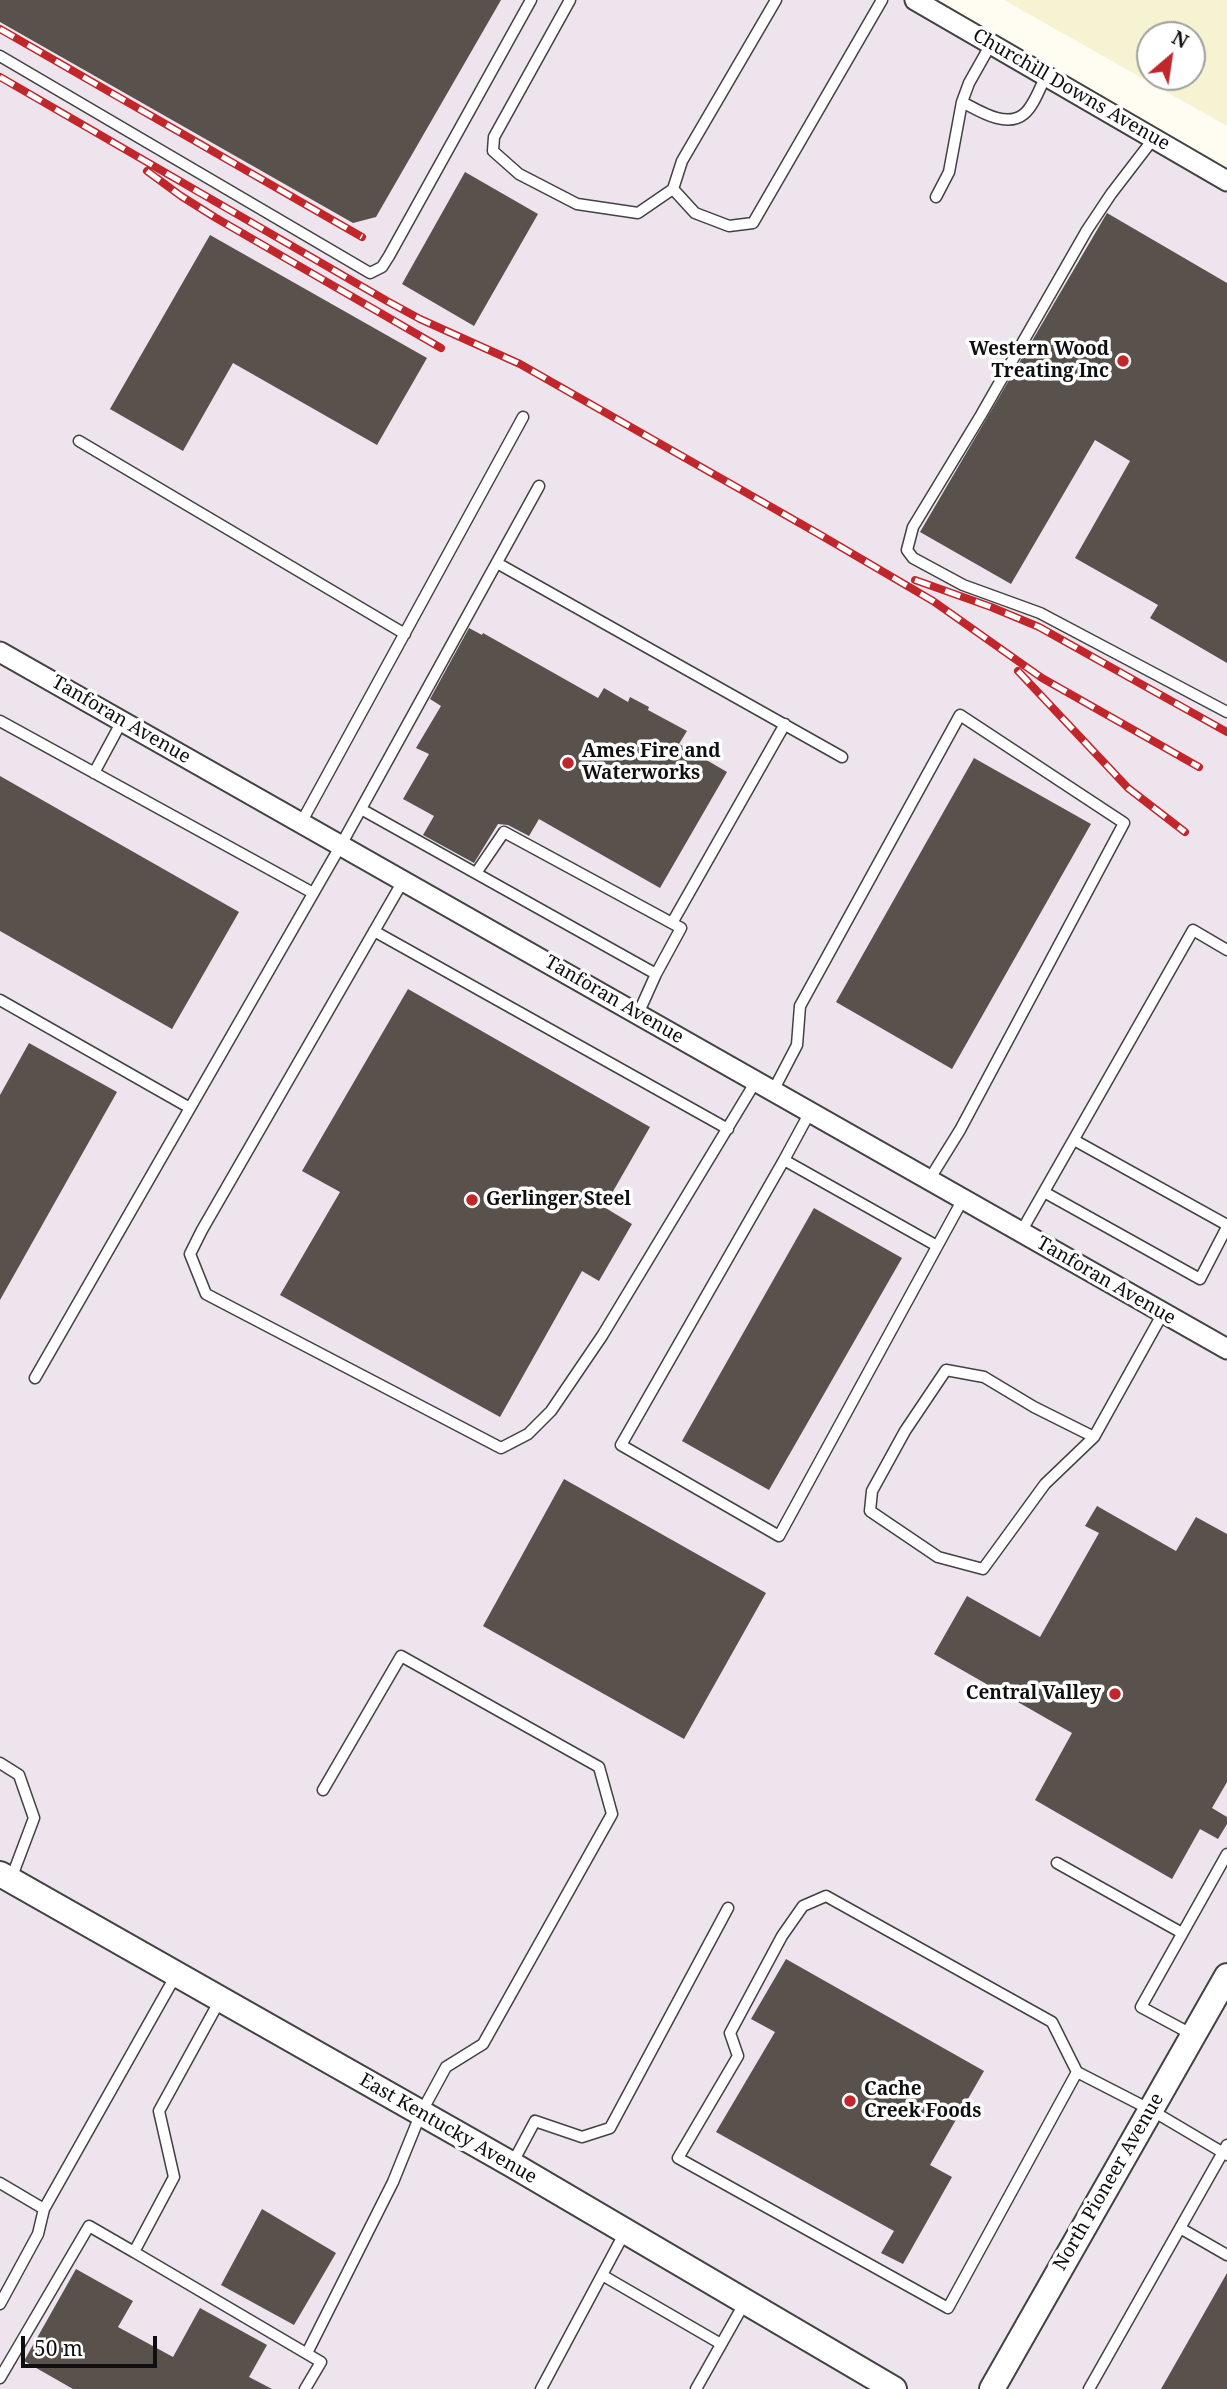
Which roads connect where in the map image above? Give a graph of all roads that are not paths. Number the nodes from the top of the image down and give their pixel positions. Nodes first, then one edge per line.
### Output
1 (531, 0) edge
2 (570, 0) edge
3 (776, 0) edge
4 (882, 0) edge
5 (915, 0) edge
6 (991, 44) junction
7 (0, 55) edge
8 (1046, 76) junction
9 (962, 103) junction
10 (1154, 138) junction
11 (1227, 181) edge
12 (673, 189) junction
13 (936, 197) dead end
14 (523, 417) dead end
15 (79, 441) dead end
16 (539, 486) dead end
17 (497, 564) junction
18 (405, 634) junction
19 (0, 652) edge
20 (1227, 712) edge
21 (0, 721) edge
22 (122, 721) junction
23 (785, 724) junction
24 (842, 757) dead end
25 (94, 773) junction
26 (361, 809) junction
27 (301, 823) junction
28 (341, 845) junction
29 (476, 873) junction
30 (403, 881) junction
31 (313, 893) junction
32 (672, 923) junction
33 (374, 931) junction
34 (1227, 950) edge
35 (656, 974) junction
36 (0, 1000) edge
37 (638, 1014) junction
38 (756, 1081) junction
39 (773, 1091) junction
40 (190, 1108) junction
41 (810, 1112) junction
42 (728, 1129) junction
43 (1074, 1140) junction
44 (784, 1160) junction
45 (929, 1180) junction
46 (1044, 1192) junction
47 (963, 1199) junction
48 (1227, 1226) edge
49 (1021, 1232) junction
50 (937, 1246) junction
51 (1163, 1313) junction
52 (1227, 1349) edge
53 (35, 1377) dead end
54 (1094, 1437) junction
55 (0, 1763) edge
56 (323, 1790) dead end
57 (1227, 1854) edge
58 (1057, 1863) dead end
59 (5, 1877) edge
60 (728, 1908) dead end
61 (1182, 1933) junction
62 (177, 1975) junction
63 (1227, 1976) edge
64 (221, 1999) junction
65 (1193, 2036) junction
66 (1077, 2072) junction
67 (1151, 2110) junction
68 (421, 2113) junction
69 (1226, 2151) edge
70 (511, 2164) junction
71 (0, 2183) edge
72 (44, 2209) junction
73 (1180, 2228) junction
74 (625, 2231) junction
75 (134, 2252) junction
76 (1227, 2255) edge
77 (602, 2275) junction
78 (745, 2302) junction
79 (0, 2304) edge
80 (721, 2344) junction
81 (307, 2353) junction
82 (0, 2378) edge
83 (305, 2389) edge
84 (541, 2389) edge
85 (696, 2389) edge
86 (894, 2389) edge
87 (992, 2389) edge
88 (1089, 2389) edge

1 - 7 lane
2 - 12 lane
3 - 12 lane
4 - 12 lane
5 - 6 street, Churchill Downs Avenue
6 - 8 street, Churchill Downs Avenue
6 - 9 lane
8 - 9 lane
8 - 10 street, Churchill Downs Avenue
9 - 13 lane
10 - 11 street, Churchill Downs Avenue
10 - 20 lane
14 - 18 lane
15 - 18 lane
16 - 17 lane
17 - 23 lane
17 - 26 lane
18 - 27 lane
19 - 22 street, Tanforan Avenue
21 - 25 lane
22 - 25 lane
22 - 27 street, Tanforan Avenue
23 - 24 lane
23 - 32 lane
25 - 31 lane
26 - 28 lane
26 - 29 lane
27 - 28 street, Tanforan Avenue
28 - 30 street, Tanforan Avenue
28 - 31 lane
29 - 32 lane
29 - 35 lane
30 - 33 lane
30 - 37 street, Tanforan Avenue
31 - 40 lane
32 - 35 lane
33 - 42 lane
33 - 42 lane
34 - 43 lane
35 - 37 lane
36 - 40 lane
37 - 38 street, Tanforan Avenue
38 - 39 street, Tanforan Avenue
38 - 42 lane
39 - 41 street, Tanforan Avenue
39 - 45 lane
40 - 53 lane
41 - 44 lane
41 - 45 street, Tanforan Avenue
43 - 46 lane
43 - 48 lane
44 - 50 lane
44 - 50 lane
45 - 47 street, Tanforan Avenue
46 - 48 lane
46 - 49 lane
47 - 49 street, Tanforan Avenue
47 - 50 lane
49 - 51 street, Tanforan Avenue
51 - 52 street, Tanforan Avenue
51 - 54 lane
54 - 54 lane
55 - 59 lane
56 - 68 lane
57 - 61 lane
58 - 61 lane
59 - 62 street, East Kentucky Avenue
60 - 70 lane
61 - 65 lane
62 - 64 street, East Kentucky Avenue
62 - 72 lane
63 - 65 street, North Pioneer Avenue
64 - 68 street, East Kentucky Avenue
64 - 75 lane
65 - 67 street, North Pioneer Avenue
66 - 66 lane
66 - 67 lane
67 - 69 lane
67 - 87 street, North Pioneer Avenue
68 - 70 street, East Kentucky Avenue
68 - 81 lane
69 - 73 lane
70 - 74 street, East Kentucky Avenue
71 - 72 lane
72 - 79 lane
73 - 76 lane
73 - 88 lane
74 - 77 lane
74 - 78 street, East Kentucky Avenue
75 - 81 lane
75 - 82 lane
77 - 80 lane
77 - 84 lane
78 - 80 lane
78 - 86 street, East Kentucky Avenue
80 - 85 lane
81 - 83 lane

